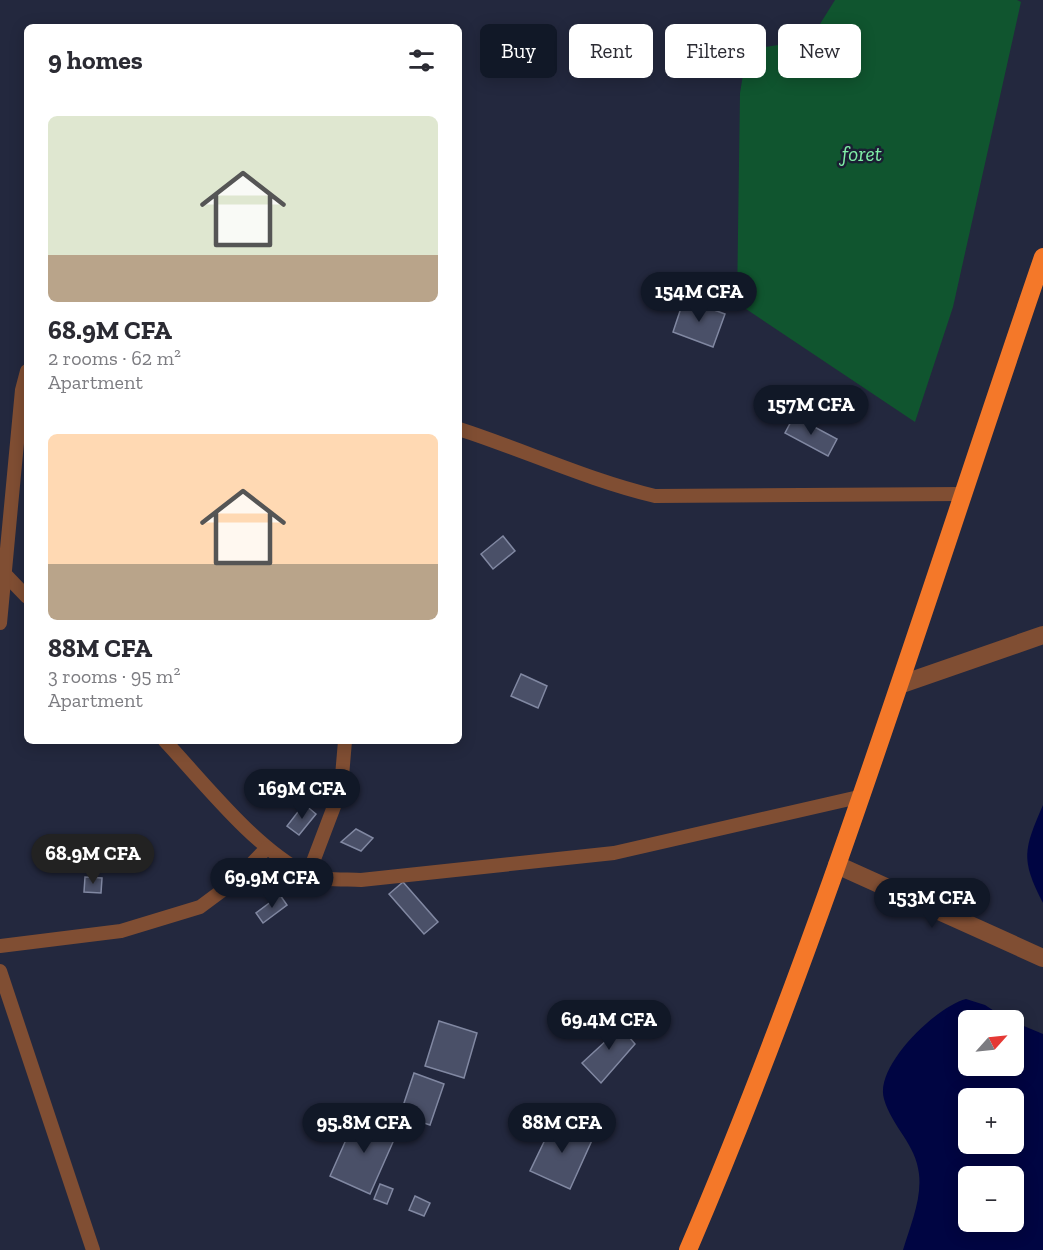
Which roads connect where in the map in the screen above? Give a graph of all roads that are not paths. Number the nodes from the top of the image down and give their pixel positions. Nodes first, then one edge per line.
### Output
1 (1043, 257) edge
2 (24, 382) edge
3 (462, 430) edge
4 (962, 494) junction
5 (3, 572) junction
6 (24, 594) edge
7 (0, 623) edge
8 (1043, 635) edge
9 (902, 684) junction
10 (168, 744) edge
11 (345, 744) edge
12 (863, 796) junction
13 (267, 848) junction
14 (837, 865) junction
15 (308, 875) junction
16 (0, 946) edge
17 (1043, 958) edge
18 (0, 971) edge
19 (93, 1250) edge
20 (688, 1250) edge

1 - 4 highway
2 - 5 lane
3 - 4 lane
4 - 9 highway
5 - 6 lane
5 - 7 lane
8 - 9 street
9 - 12 highway
10 - 13 lane
11 - 15 lane
12 - 14 highway
12 - 15 lane
13 - 15 lane
13 - 16 lane
14 - 17 street
14 - 20 highway
18 - 19 lane

